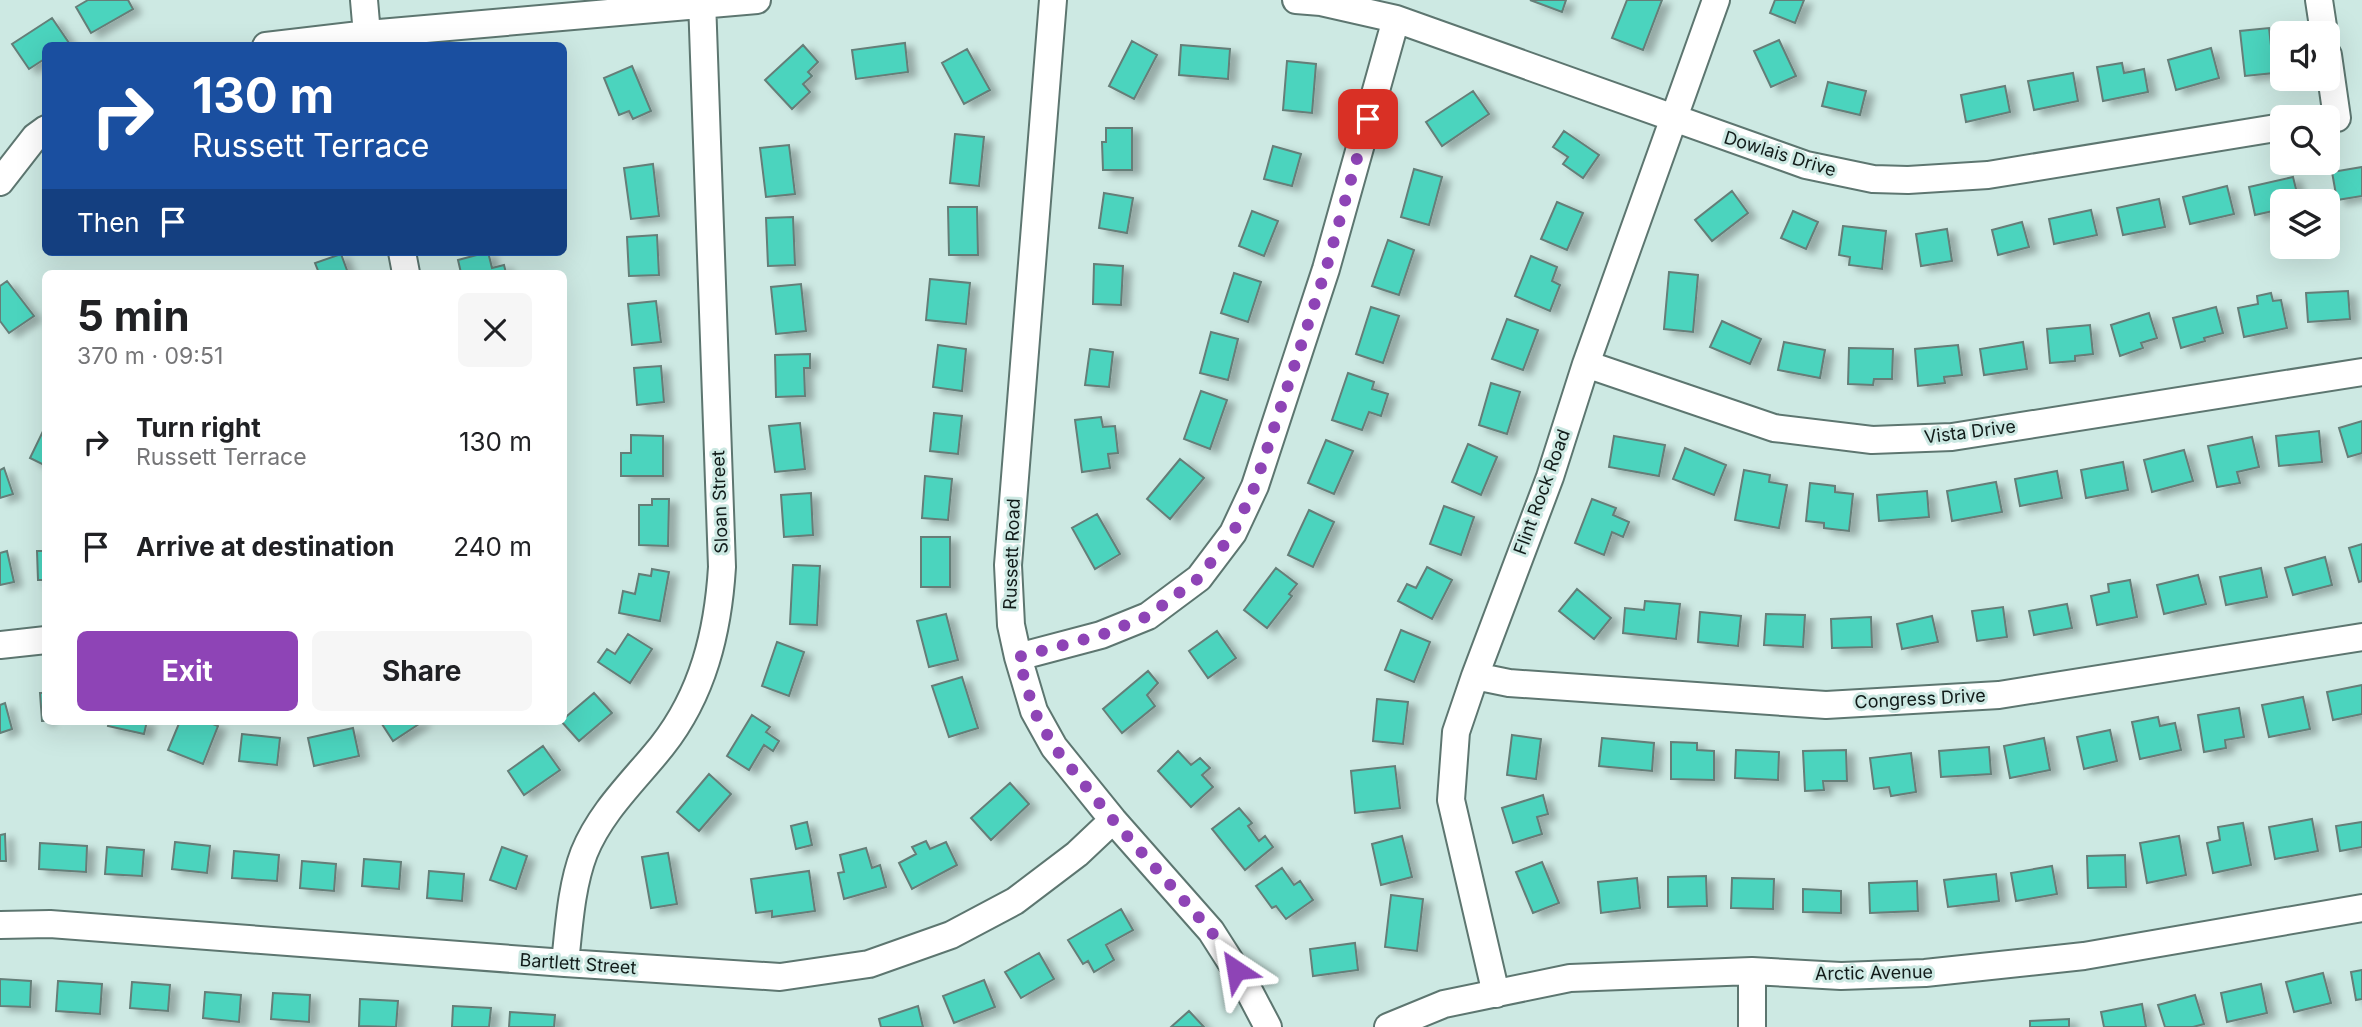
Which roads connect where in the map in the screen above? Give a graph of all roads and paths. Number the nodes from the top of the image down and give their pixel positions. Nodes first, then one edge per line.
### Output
1 (364, 0) edge
2 (757, 0) edge
3 (1053, 0) edge
4 (1296, 0) edge
5 (1716, 0) edge
6 (2319, 0) edge
7 (702, 2) edge
8 (1396, 19) junction
9 (2322, 21) edge
10 (368, 40) edge
11 (334, 42) edge
12 (2336, 91) edge
13 (2342, 117) edge
14 (1673, 118) junction
15 (2270, 129) edge
16 (42, 132) edge
17 (0, 182) edge
18 (1586, 364) junction
19 (2362, 372) edge
20 (2362, 636) edge
21 (42, 640) edge
22 (0, 645) edge
23 (1018, 657) junction
24 (1475, 676) junction
25 (1113, 820) junction
26 (2362, 908) edge
27 (0, 925) edge
28 (565, 963) junction
29 (1752, 971) junction
30 (1496, 993) junction
31 (1268, 1027) edge
32 (1388, 1027) edge
33 (1752, 1027) edge

1 - 10 street
2 - 7 street
3 - 23 street, Russett Road
4 - 8 street, Dowlais Drive
5 - 14 street, Flint Rock Road
6 - 9 street
7 - 10 street
7 - 28 street, Sloan Street
8 - 14 street, Dowlais Drive
8 - 23 street
10 - 11 street
12 - 13 street
14 - 15 street, Dowlais Drive
14 - 18 street, Flint Rock Road
16 - 17 street
18 - 19 street, Vista Drive
18 - 24 street, Flint Rock Road
20 - 24 street, Congress Drive
21 - 22 street
23 - 25 street, Russett Road
24 - 30 street, Flint Rock Road
25 - 28 street, Bartlett Street
25 - 31 street, Russett Road
26 - 29 street, Arctic Avenue
27 - 28 street, Bartlett Street
29 - 30 street, Arctic Avenue
29 - 33 street
30 - 32 street, Arctic Avenue

